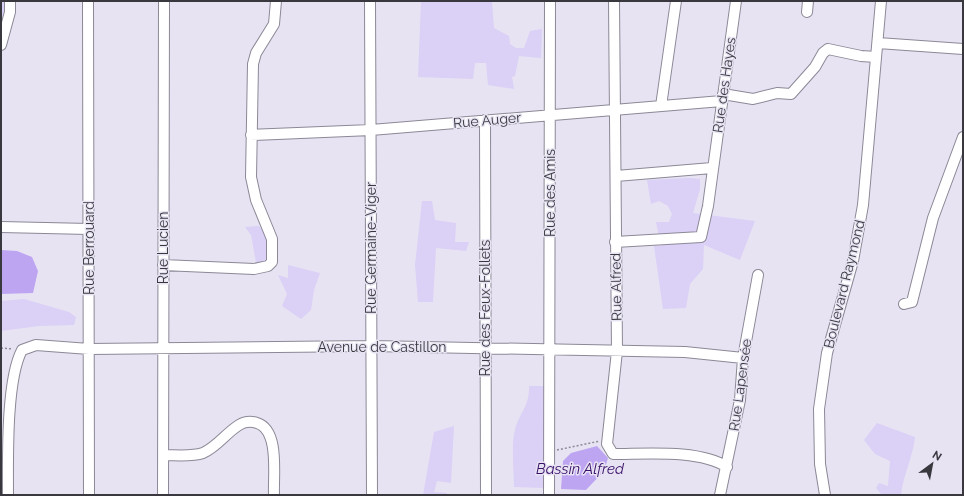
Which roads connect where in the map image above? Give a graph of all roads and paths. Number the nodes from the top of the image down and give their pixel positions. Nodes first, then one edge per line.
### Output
1 (10, 1) edge
2 (88, 1) edge
3 (164, 1) edge
4 (276, 1) edge
5 (370, 1) edge
6 (550, 1) edge
7 (614, 1) edge
8 (676, 1) edge
9 (736, 1) edge
10 (808, 1) edge
11 (881, 1) edge
12 (807, 12) dead end
13 (878, 43) junction
14 (1, 45) edge
15 (963, 49) edge
16 (876, 57) junction
17 (723, 98) junction
18 (661, 106) junction
19 (616, 110) junction
20 (550, 115) junction
21 (485, 120) junction
22 (371, 130) junction
23 (251, 135) junction
24 (963, 137) edge
25 (712, 168) junction
26 (616, 176) junction
27 (1, 227) edge
28 (89, 229) junction
29 (615, 242) junction
30 (163, 265) junction
31 (758, 275) dead end
32 (904, 304) dead end
33 (372, 346) junction
34 (1, 348) edge
35 (164, 348) junction
36 (89, 349) junction
37 (486, 349) junction
38 (22, 350) junction
39 (550, 350) junction
40 (617, 351) junction
41 (743, 358) junction
42 (606, 444) junction
43 (549, 453) junction
44 (163, 455) junction
45 (727, 467) junction
46 (5, 480) edge
47 (8, 495) edge
48 (89, 495) edge
49 (163, 495) edge
50 (274, 495) edge
51 (372, 495) edge
52 (486, 495) edge
53 (549, 495) edge
54 (720, 495) edge
55 (825, 495) edge

1 - 14 street
2 - 28 street, Rue Berrouard
3 - 30 street, Rue Lucien
4 - 23 street
5 - 22 street, Rue Germaine-Viger
6 - 20 street, Rue des Amis
7 - 19 street, Rue Alfred
8 - 18 street
9 - 17 street, Rue des Hayes
10 - 12 street
11 - 13 street, Boulevard Raymond
13 - 15 street
13 - 16 street, Boulevard Raymond
16 - 17 street, Rue Auger
16 - 55 street, Boulevard Raymond
17 - 18 street, Rue Auger
17 - 25 street, Rue des Hayes
18 - 19 street, Rue Auger
19 - 20 street, Rue Auger
19 - 26 street, Rue Alfred
20 - 21 street, Rue Auger
20 - 39 street, Rue des Amis
21 - 22 street, Rue Auger
21 - 37 street, Rue des Feux-Follets
22 - 23 street, Rue Auger
22 - 33 street, Rue Germaine-Viger
23 - 30 street
24 - 32 street
25 - 26 street
25 - 29 street, Rue des Hayes
26 - 29 street, Rue Alfred
27 - 28 street
28 - 36 street, Rue Berrouard
29 - 40 street, Rue Alfred
30 - 35 street, Rue Lucien
31 - 41 street, Rue Lapensée
33 - 35 street, Avenue de Castillon
33 - 37 street, Avenue de Castillon
33 - 51 street, Rue Germaine-Viger
34 - 38 path
35 - 36 street, Avenue de Castillon
35 - 44 street, Rue Lucien
36 - 38 street, Avenue de Castillon
36 - 48 street, Rue Berrouard
37 - 39 street, Avenue de Castillon
37 - 52 street, Rue des Feux-Follets
38 - 46 street
39 - 40 street, Avenue de Castillon
39 - 43 street, Rue des Amis
40 - 41 street, Avenue de Castillon
40 - 42 street, Rue Alfred
41 - 45 street, Rue Lapensée
42 - 43 path
42 - 45 street
43 - 53 street, Rue des Amis
44 - 49 street, Rue Lucien
44 - 50 street
45 - 54 street, Rue Lapensée
46 - 47 street

